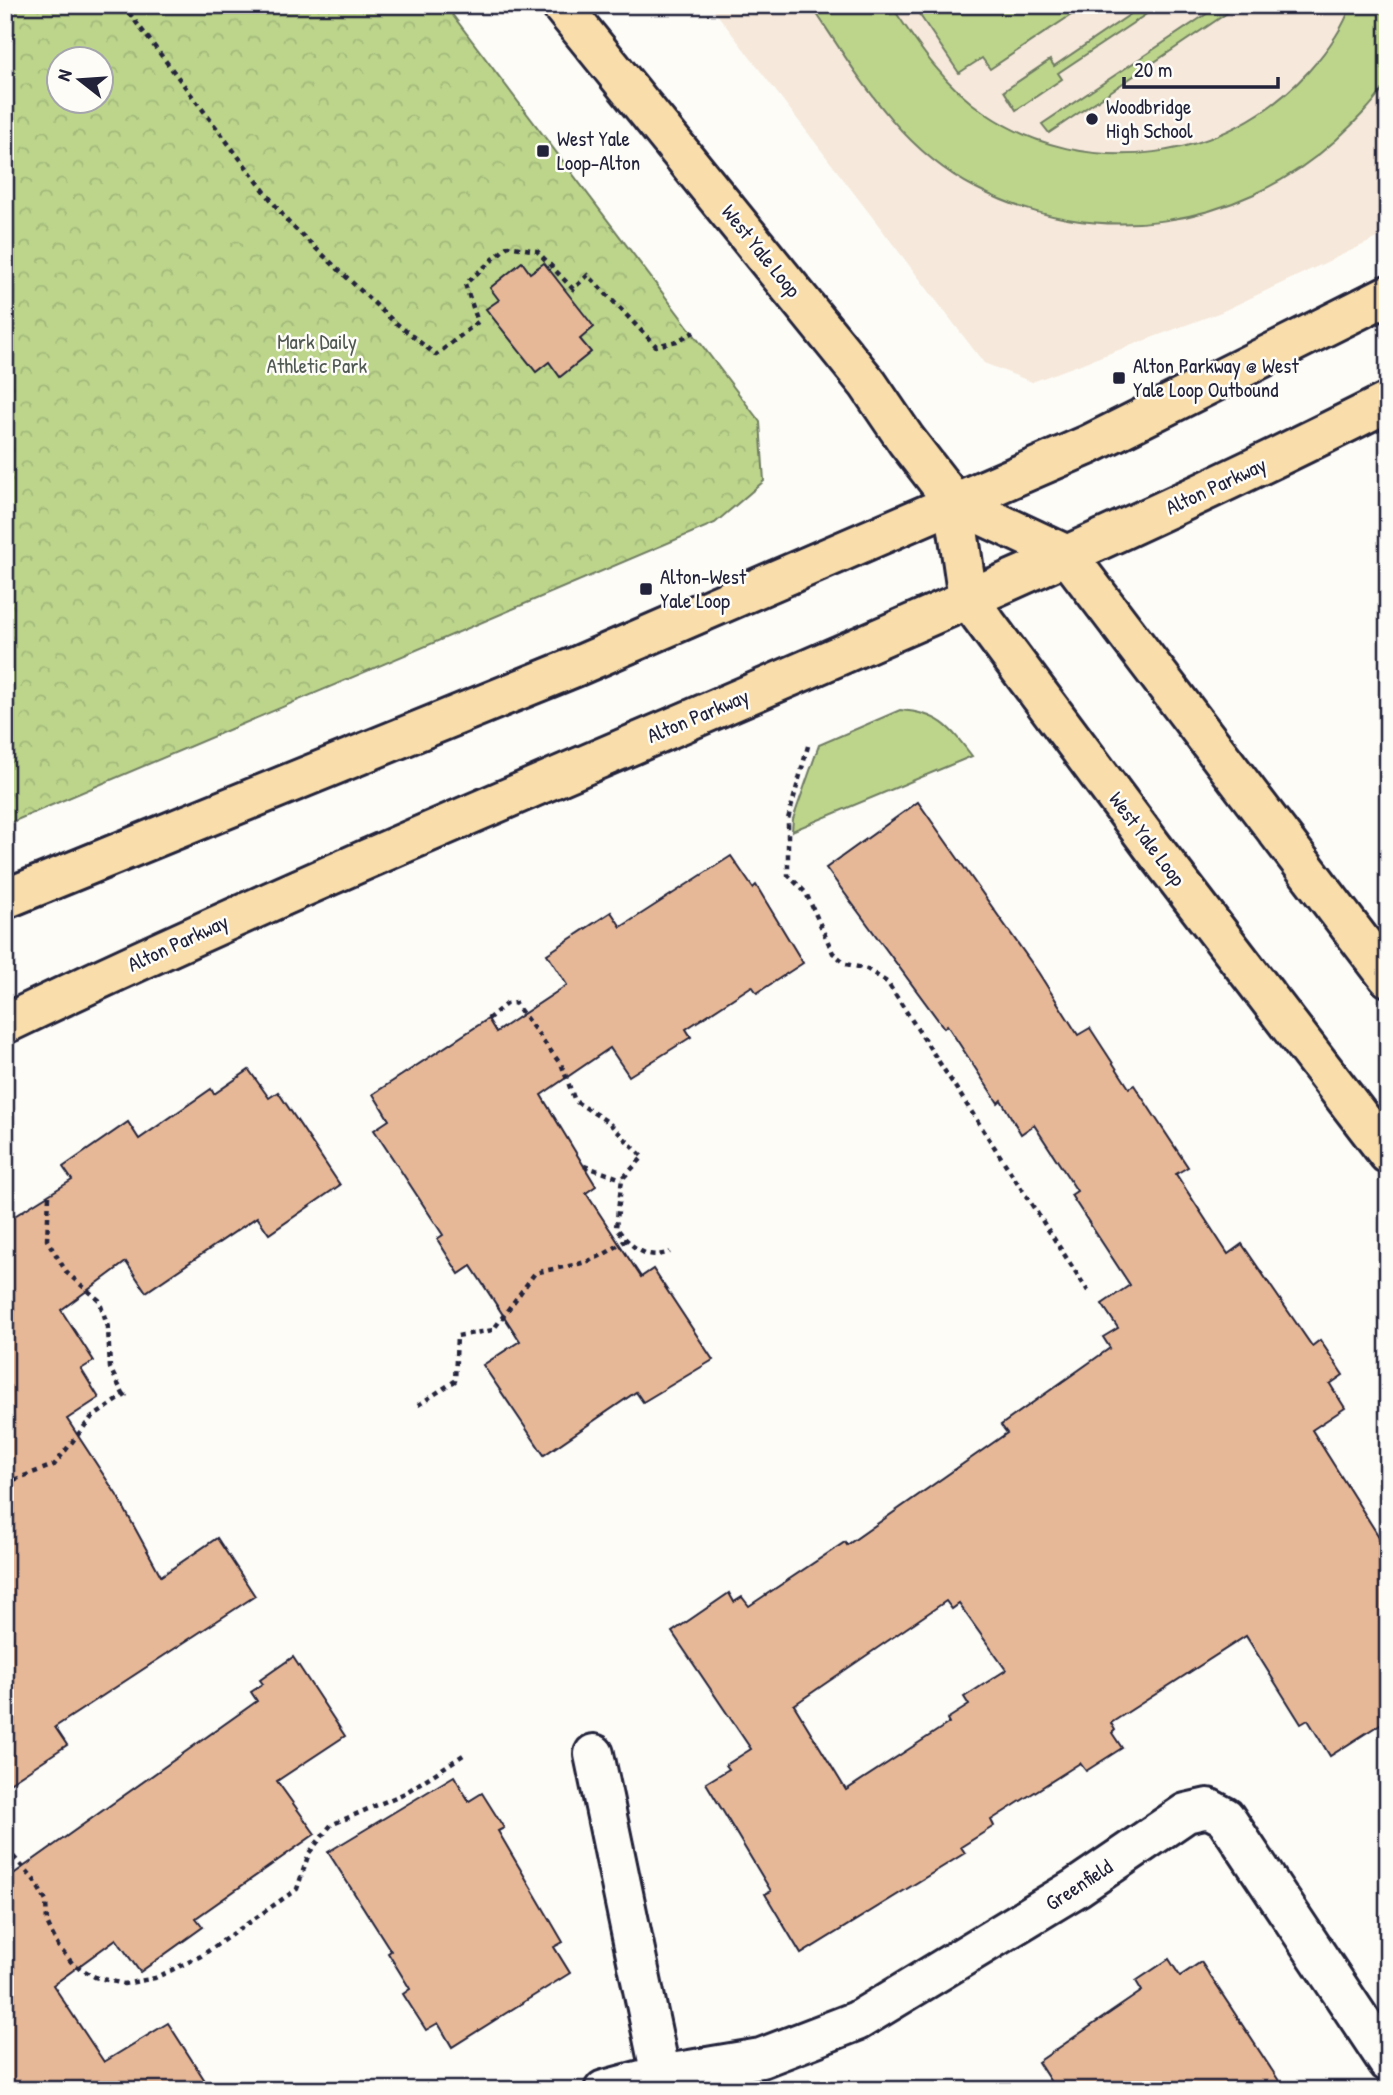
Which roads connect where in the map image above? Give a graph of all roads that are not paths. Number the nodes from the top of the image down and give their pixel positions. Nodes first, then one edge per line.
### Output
1 (561, 5) edge
2 (1388, 295) edge
3 (1388, 402) edge
4 (954, 502) junction
5 (1067, 555) junction
6 (968, 599) junction
7 (5, 899) edge
8 (1388, 977) edge
9 (5, 1024) edge
10 (1388, 1154) edge
11 (594, 1754) dead end
12 (1388, 2062) edge
13 (662, 2082) edge
14 (604, 2090) edge

1 - 4 main road, West Yale Loop
2 - 4 main road
3 - 5 main road, Alton Parkway
4 - 5 main road, West Yale Loop
4 - 6 main road, West Yale Loop
4 - 7 main road
5 - 6 main road, Alton Parkway
5 - 8 main road, West Yale Loop
6 - 9 main road, Alton Parkway
6 - 10 main road, West Yale Loop
11 - 13 street
12 - 13 street, Greenfield
13 - 14 street, Greenfield

